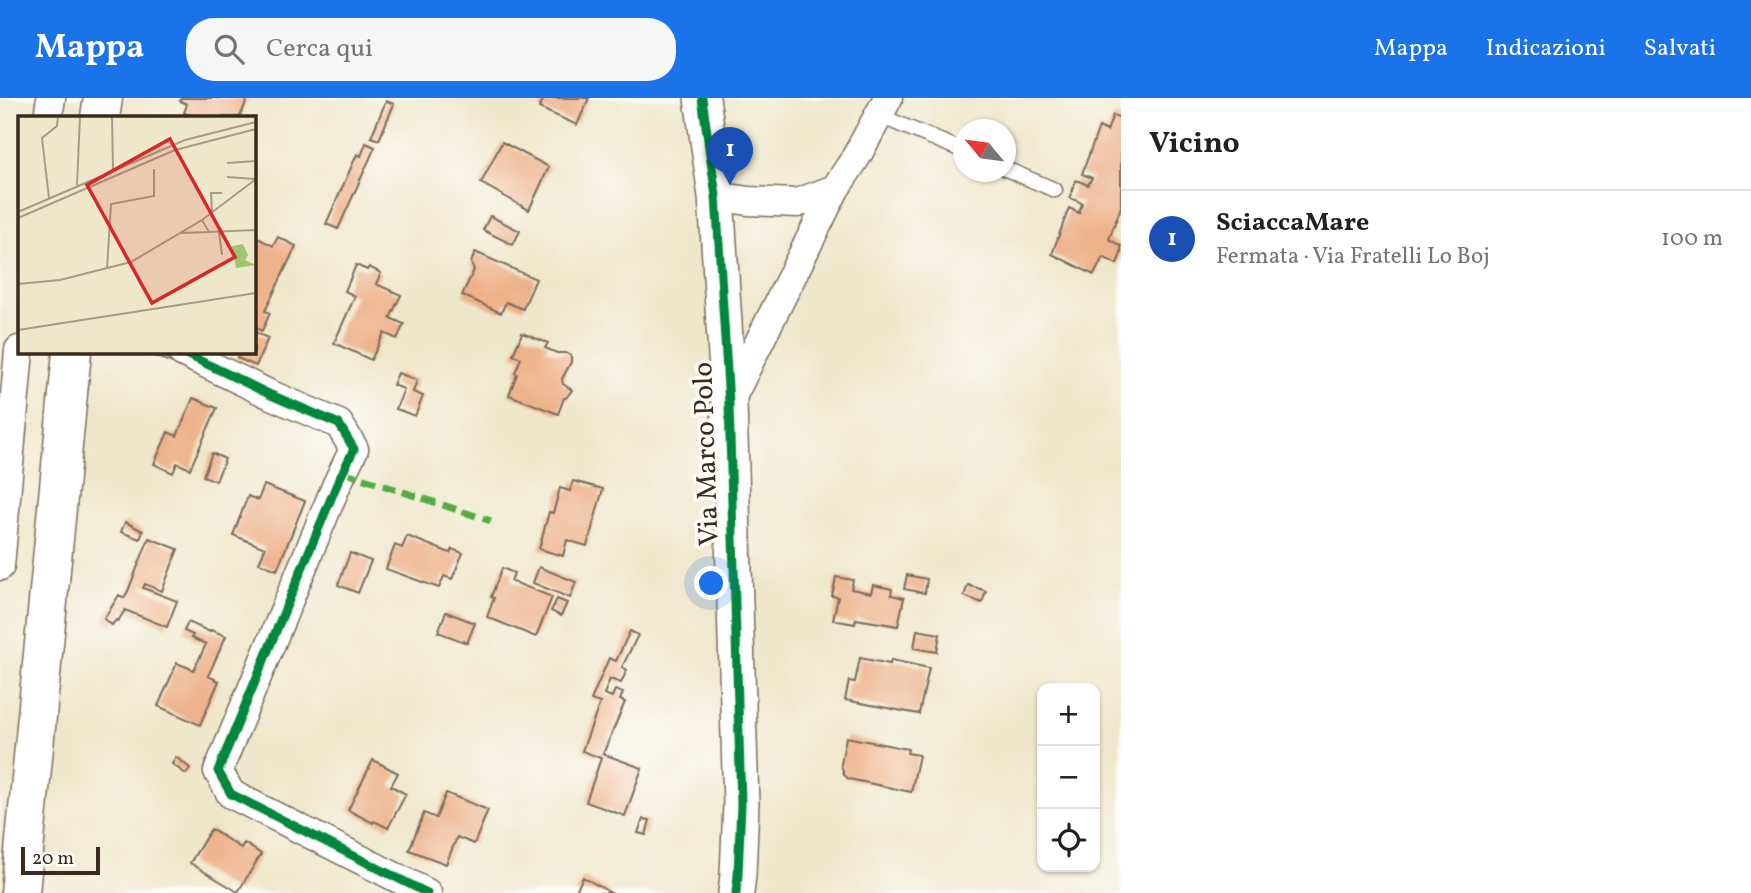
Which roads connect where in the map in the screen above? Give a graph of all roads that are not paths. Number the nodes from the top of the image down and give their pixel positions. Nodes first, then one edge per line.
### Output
1 (51, 98) edge
2 (103, 98) edge
3 (702, 98) edge
4 (884, 107) edge
5 (48, 116) edge
6 (100, 116) edge
7 (953, 145) edge
8 (1016, 173) edge
9 (835, 188) junction
10 (1055, 190) dead end
11 (716, 196) junction
12 (19, 354) edge
13 (72, 354) edge
14 (186, 354) edge
15 (729, 403) junction
16 (0, 566) edge
17 (20, 893) edge
18 (426, 893) edge
19 (736, 893) edge

1 - 5 street
2 - 6 main road
3 - 11 street, Via Marco Polo
4 - 7 lane
4 - 9 street
8 - 10 lane
9 - 11 street
9 - 15 street
11 - 15 street, Via Marco Polo
12 - 16 street
13 - 17 main road
14 - 18 street
15 - 19 street, Via Marco Polo

